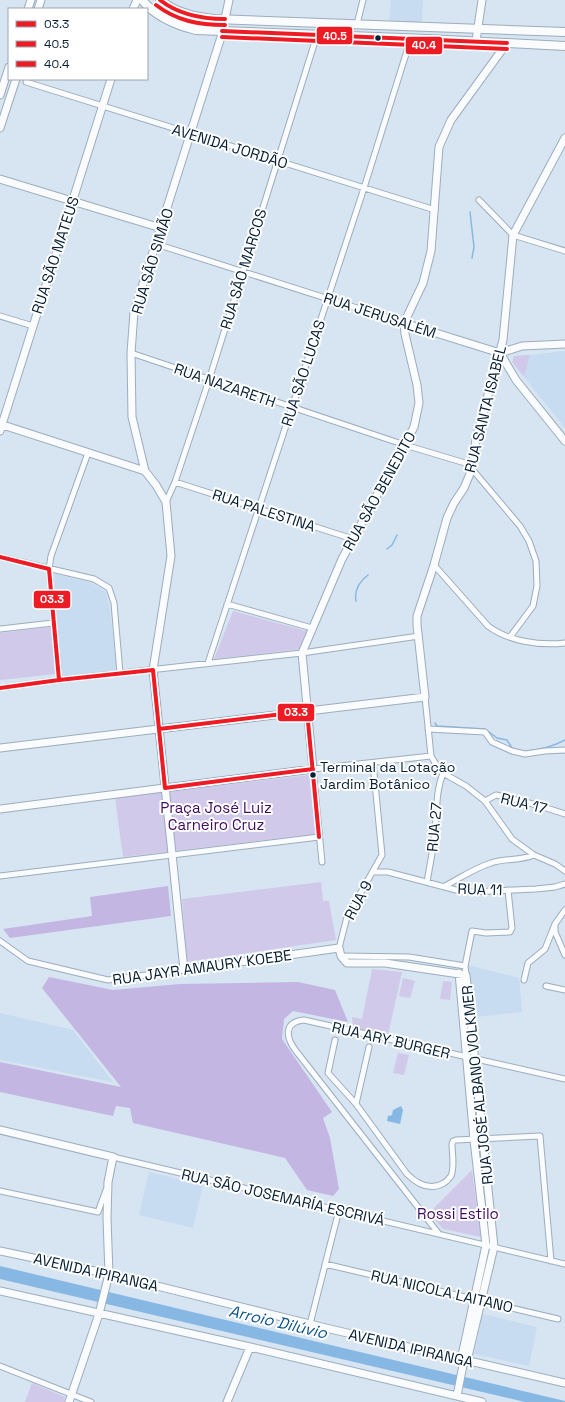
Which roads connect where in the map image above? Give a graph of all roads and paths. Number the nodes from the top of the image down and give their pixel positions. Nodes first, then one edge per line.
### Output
1 (142, 0) edge
2 (160, 0) edge
3 (229, 0) edge
4 (363, 0) edge
5 (482, 0) edge
6 (225, 19) junction
7 (357, 24) junction
8 (478, 29) junction
9 (222, 31) junction
10 (565, 32) edge
11 (316, 35) junction
12 (411, 38) junction
13 (476, 41) junction
14 (507, 43) junction
15 (565, 46) edge
16 (8, 70) edge
17 (16, 80) edge
18 (111, 80) edge
19 (26, 82) dead end
20 (0, 95) edge
21 (102, 106) junction
22 (0, 128) edge
23 (191, 134) junction
24 (565, 138) edge
25 (277, 161) junction
26 (0, 179) edge
27 (364, 188) junction
28 (478, 200) dead end
29 (72, 201) junction
30 (435, 210) junction
31 (161, 228) junction
32 (513, 235) junction
33 (156, 244) junction
34 (565, 251) edge
35 (243, 272) junction
36 (328, 298) junction
37 (0, 316) edge
38 (404, 323) junction
39 (33, 326) junction
40 (565, 344) edge
41 (131, 353) junction
42 (500, 353) junction
43 (209, 380) junction
44 (292, 407) junction
45 (1, 426) edge
46 (565, 441) edge
47 (405, 445) junction
48 (88, 453) junction
49 (472, 469) junction
50 (145, 471) junction
51 (175, 482) junction
52 (166, 502) junction
53 (259, 508) junction
54 (353, 539) junction
55 (0, 557) edge
56 (434, 565) junction
57 (49, 569) junction
58 (227, 604) junction
59 (53, 623) junction
60 (312, 628) junction
61 (0, 629) edge
62 (419, 636) junction
63 (510, 637) junction
64 (565, 643) edge
65 (302, 653) junction
66 (208, 663) junction
67 (153, 670) junction
68 (120, 673) junction
69 (59, 680) junction
70 (0, 688) edge
71 (424, 696) junction
72 (306, 711) junction
73 (159, 729) junction
74 (428, 729) junction
75 (0, 748) edge
76 (565, 750) edge
77 (431, 756) junction
78 (373, 763) junction
79 (313, 770) junction
80 (443, 773) junction
81 (165, 788) junction
82 (485, 801) junction
83 (0, 809) edge
84 (565, 814) edge
85 (319, 837) junction
86 (172, 854) junction
87 (534, 855) junction
88 (322, 862) dead end
89 (565, 871) edge
90 (373, 872) junction
91 (0, 876) edge
92 (427, 882) junction
93 (565, 884) edge
94 (445, 886) junction
95 (508, 890) junction
96 (565, 910) edge
97 (555, 924) junction
98 (0, 941) edge
99 (339, 948) junction
100 (565, 955) edge
101 (341, 956) junction
102 (465, 966) junction
103 (184, 970) junction
104 (462, 974) junction
105 (524, 980) dead end
106 (546, 986) dead end
107 (565, 990) edge
108 (335, 1040) dead end
109 (369, 1047) dead end
110 (471, 1058) junction
111 (565, 1079) edge
112 (356, 1104) junction
113 (0, 1130) edge
114 (484, 1139) junction
115 (474, 1140) junction
116 (113, 1157) junction
117 (108, 1182) junction
118 (488, 1182) junction
119 (480, 1184) junction
120 (0, 1190) edge
121 (339, 1210) junction
122 (439, 1234) junction
123 (486, 1245) junction
124 (494, 1247) junction
125 (0, 1251) edge
126 (551, 1261) junction
127 (325, 1264) junction
128 (565, 1264) edge
129 (109, 1274) junction
130 (0, 1291) edge
131 (479, 1300) junction
132 (100, 1310) junction
133 (558, 1319) dead end
134 (310, 1324) junction
135 (250, 1347) junction
136 (464, 1364) junction
137 (0, 1366) edge
138 (565, 1383) edge
139 (457, 1393) junction
140 (72, 1395) junction
141 (69, 1402) edge
142 (91, 1402) edge
143 (227, 1402) edge
144 (482, 1402) edge

1 - 9 main road
2 - 6 main road
3 - 6 street, RUA SÃO SIMÃO
4 - 7 street
5 - 8 street
6 - 7 main road
6 - 9 street, RUA SÃO SIMÃO
7 - 8 main road
8 - 10 main road
8 - 13 street
9 - 11 main road
9 - 23 street, RUA SÃO SIMÃO
11 - 12 main road
11 - 25 street, RUA SÃO MARCOS
12 - 13 main road
12 - 27 street, RUA SÃO LUCAS
13 - 14 main road
14 - 15 main road
14 - 30 street
16 - 20 street
17 - 22 street
18 - 21 street, RUA SÃO MATEUS
19 - 21 street, AVENIDA JORDÃO
21 - 23 street, AVENIDA JORDÃO
21 - 29 street, RUA SÃO MATEUS
23 - 25 street, AVENIDA JORDÃO
23 - 31 street, RUA SÃO SIMÃO
24 - 32 street, RUA SANTA ISABEL
25 - 27 street, AVENIDA JORDÃO
25 - 35 street, RUA SÃO MARCOS
26 - 29 street
27 - 30 street, AVENIDA JORDÃO
27 - 36 street, RUA SÃO LUCAS
28 - 32 street
29 - 31 street
29 - 39 street, RUA SÃO MATEUS
30 - 38 street
31 - 33 street, RUA SÃO SIMÃO
32 - 34 street
32 - 42 street, RUA SANTA ISABEL
33 - 35 street, RUA JERUSALÉM
33 - 41 street, RUA SÃO SIMÃO
35 - 36 street, RUA JERUSALÉM
35 - 43 street, RUA SÃO MARCOS
36 - 38 street, RUA JERUSALÉM
36 - 44 street, RUA SÃO LUCAS
37 - 39 street
38 - 42 street, RUA JERUSALÉM
38 - 47 street, RUA SÃO BENEDITO
39 - 45 street, RUA SÃO MATEUS
40 - 42 street
41 - 43 street, RUA NAZARETH
41 - 50 street, RUA SÃO SIMÃO
42 - 46 street
42 - 49 street, RUA SANTA ISABEL
43 - 44 street, RUA NAZARETH
43 - 51 street, RUA SÃO MARCOS
44 - 47 street, RUA NAZARETH
44 - 53 street, RUA SÃO LUCAS
45 - 48 street
47 - 49 street, RUA NAZARETH
47 - 54 street, RUA SÃO BENEDITO
48 - 50 street
48 - 57 street
49 - 56 street, RUA SANTA ISABEL
49 - 63 street, RUA NAZARETH
50 - 52 street, RUA SÃO SIMÃO
51 - 52 street, RUA SÃO MARCOS
51 - 53 street, RUA PALESTINA
52 - 67 street, RUA SÃO SIMÃO
53 - 54 street, RUA PALESTINA
53 - 58 street, RUA SÃO LUCAS
54 - 60 street, RUA SÃO BENEDITO
55 - 57 street
56 - 62 street, RUA SANTA ISABEL
56 - 63 street
57 - 59 street
57 - 68 street
58 - 60 street
58 - 66 street, RUA SÃO LUCAS
59 - 61 street
59 - 69 street
60 - 65 street, RUA SÃO BENEDITO
62 - 65 street
62 - 71 street, RUA SANTA ISABEL
63 - 64 street
65 - 66 street
65 - 72 street, RUA SÃO BENEDITO
66 - 67 street
67 - 68 street
67 - 73 street, RUA SÃO SIMÃO
68 - 69 street
69 - 70 street
71 - 72 street
71 - 74 street, RUA SANTA ISABEL
72 - 73 street
72 - 79 street, RUA SÃO BENEDITO
73 - 75 street
73 - 81 street, RUA SÃO SIMÃO
74 - 76 street
74 - 77 street, RUA SANTA ISABEL
77 - 78 street
77 - 80 street
78 - 79 street
78 - 90 street, RUA 9
79 - 81 street
79 - 85 street, RUA SÃO BENEDITO
80 - 82 street
80 - 92 street, RUA 27
81 - 83 street
81 - 86 street, RUA SÃO SIMÃO
82 - 84 street, RUA 17
82 - 87 street
85 - 86 street
85 - 88 street, RUA SÃO BENEDITO
86 - 91 street
86 - 103 street, RUA SÃO SIMÃO
87 - 89 street
87 - 94 street
90 - 92 street, RUA 11
90 - 99 street, RUA 9
92 - 94 street, RUA 11
93 - 95 street, RUA 11
94 - 95 street, RUA 11
95 - 102 street
96 - 97 street
97 - 100 street
97 - 105 street
98 - 103 street, RUA JAYR AMAURY KOEBE
99 - 101 street
99 - 103 street, RUA JAYR AMAURY KOEBE
101 - 102 street
101 - 104 street, RUA JOSÉ ALBANO VOLKMER
102 - 104 street
104 - 110 street, RUA JOSÉ ALBANO VOLKMER
106 - 107 street
108 - 112 street
109 - 112 street
110 - 111 street, RUA ARY BURGER
110 - 114 street, RUA JOSÉ ALBANO VOLKMER
110 - 115 street, RUA JOSÉ ALBANO VOLKMER
110 - 122 street, RUA ARY BURGER
112 - 115 street
113 - 116 street, RUA SÃO JOSEMARÍA ESCRIVÁ
114 - 115 street
114 - 118 street, RUA JOSÉ ALBANO VOLKMER
114 - 126 street
115 - 119 street, RUA JOSÉ ALBANO VOLKMER
116 - 117 street
116 - 121 street, RUA SÃO JOSEMARÍA ESCRIVÁ
117 - 120 street
117 - 129 street
118 - 119 street
118 - 124 street, RUA JOSÉ ALBANO VOLKMER
119 - 123 street, RUA JOSÉ ALBANO VOLKMER
121 - 122 street, RUA SÃO JOSEMARÍA ESCRIVÁ
121 - 127 street
122 - 123 street, RUA SÃO JOSEMARÍA ESCRIVÁ
123 - 124 street, RUA SÃO JOSEMARÍA ESCRIVÁ
123 - 131 street, RUA JOSÉ ALBANO VOLKMER
124 - 126 street, RUA SÃO JOSEMARÍA ESCRIVÁ
124 - 131 street, RUA JOSÉ ALBANO VOLKMER
125 - 129 street, AVENIDA IPIRANGA
126 - 128 street, RUA SÃO JOSEMARÍA ESCRIVÁ
127 - 131 street, RUA NICOLA LAITANO
127 - 134 street
129 - 132 street
129 - 134 street, AVENIDA IPIRANGA
130 - 132 street
131 - 133 street, RUA NICOLA LAITANO
131 - 136 street, RUA JOSÉ ALBANO VOLKMER
132 - 135 street
132 - 140 street
134 - 136 street, AVENIDA IPIRANGA
135 - 139 street
135 - 143 street
136 - 138 street, AVENIDA IPIRANGA
136 - 139 street, RUA JOSÉ ALBANO VOLKMER
137 - 140 street
139 - 144 street
140 - 141 street
140 - 142 street

